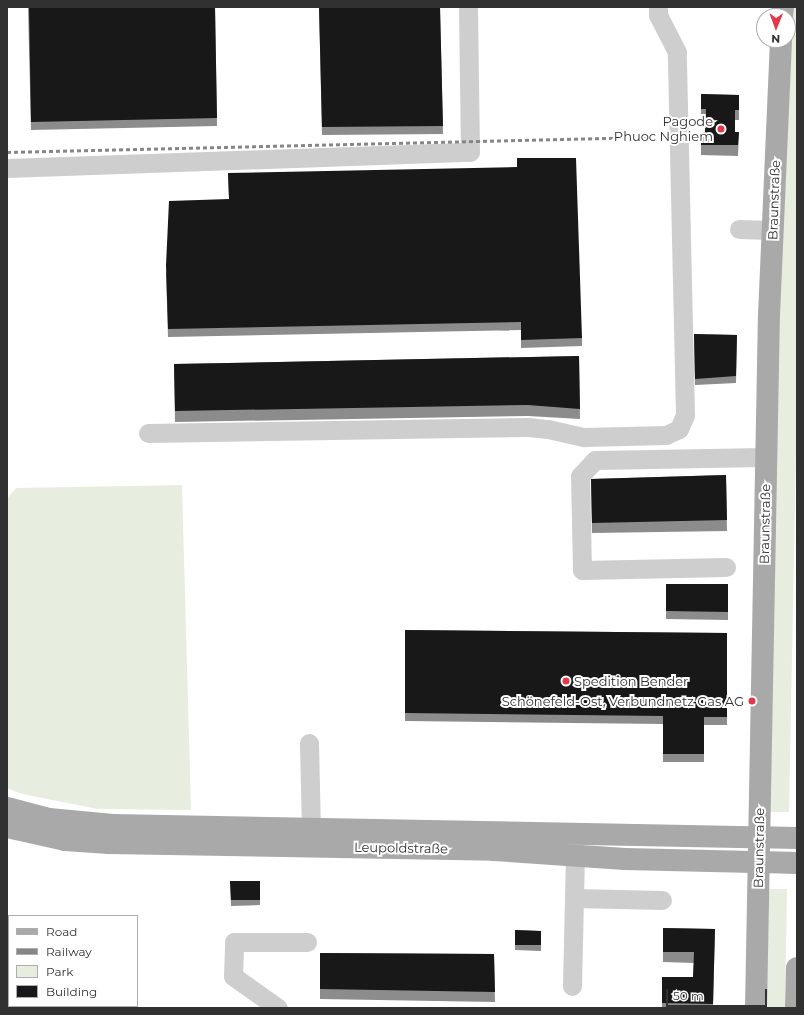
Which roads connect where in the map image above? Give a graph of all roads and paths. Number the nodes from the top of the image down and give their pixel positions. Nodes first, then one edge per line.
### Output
1 (468, 7) edge
2 (658, 7) edge
3 (781, 48) edge
4 (7, 168) edge
5 (739, 229) dead end
6 (772, 230) junction
7 (148, 433) dead end
8 (766, 457) junction
9 (726, 567) dead end
10 (309, 743) dead end
11 (7, 808) edge
12 (7, 827) edge
13 (311, 829) junction
14 (759, 837) junction
15 (797, 838) edge
16 (575, 856) junction
17 (758, 862) junction
18 (797, 863) edge
19 (574, 898) junction
20 (662, 900) dead end
21 (307, 942) dead end
22 (797, 968) edge
23 (572, 986) dead end
24 (278, 1008) edge
25 (756, 1008) edge
26 (796, 1008) edge

1 - 4 lane
2 - 7 lane
3 - 6 main road, Braunstraße
5 - 6 lane
6 - 8 main road, Braunstraße
8 - 9 lane
8 - 14 main road, Braunstraße
10 - 13 lane
11 - 13 main road, Leupoldstraße
12 - 16 main road, Leupoldstraße
13 - 14 main road, Leupoldstraße
14 - 15 main road, Leupoldstraße
14 - 17 main road, Braunstraße
16 - 17 main road, Leupoldstraße
16 - 19 lane
17 - 18 main road, Leupoldstraße
17 - 25 main road, Braunstraße
19 - 20 lane
19 - 23 lane
21 - 24 lane
22 - 26 main road

